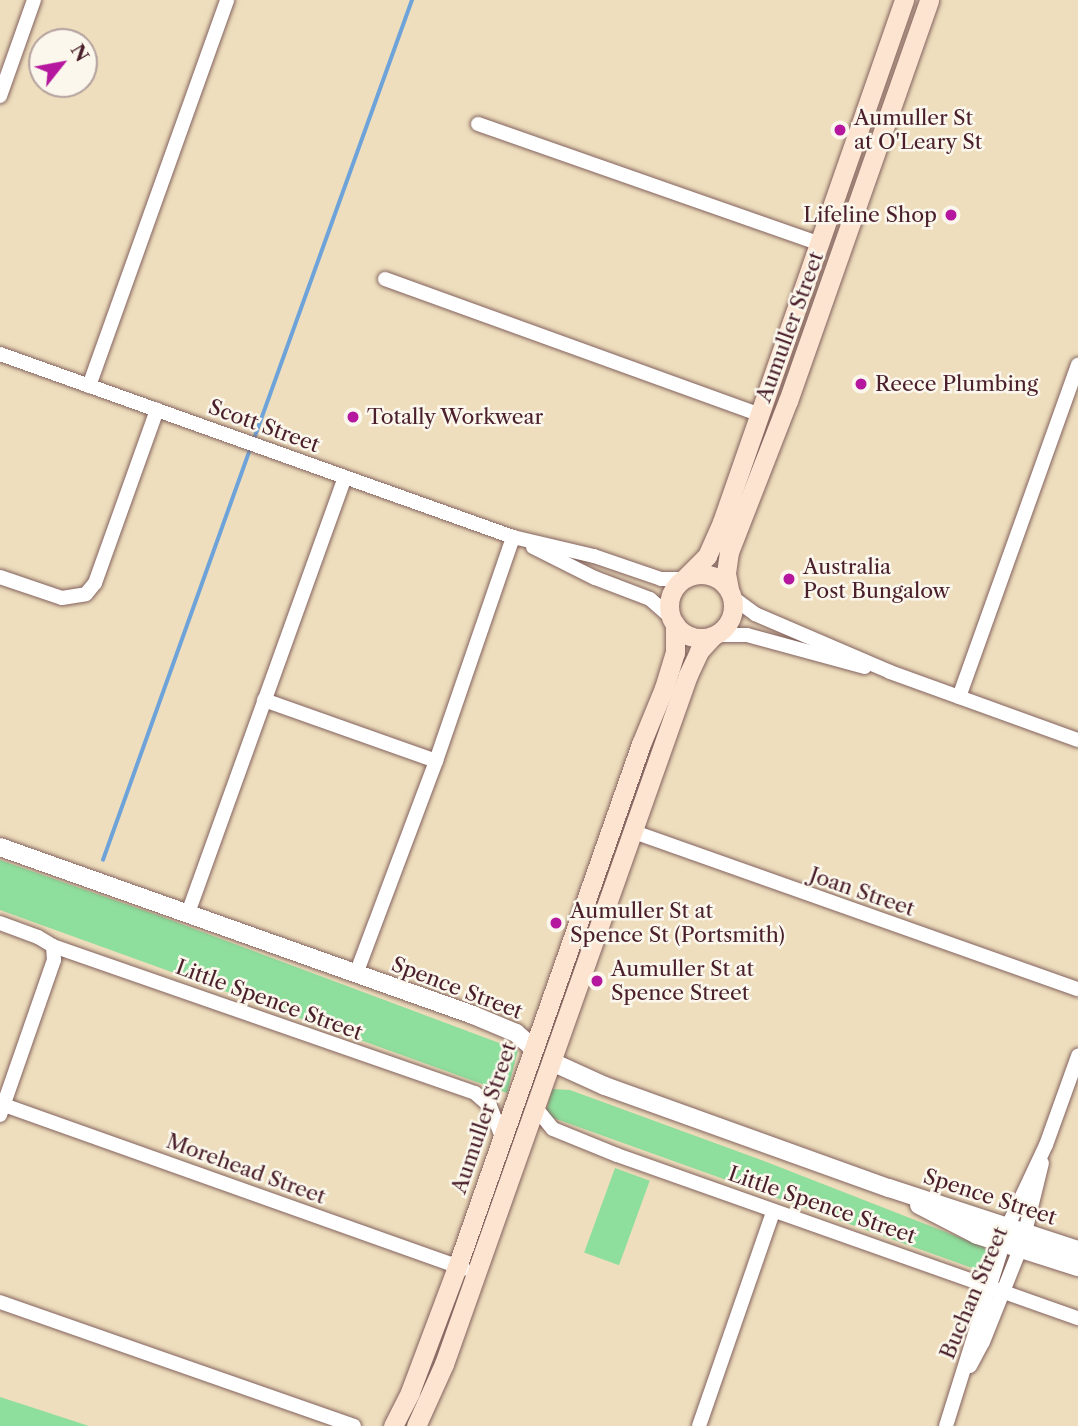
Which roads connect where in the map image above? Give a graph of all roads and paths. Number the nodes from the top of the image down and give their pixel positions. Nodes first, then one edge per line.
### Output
1 (34, 0) edge
2 (226, 0) edge
3 (904, 0) edge
4 (929, 0) edge
5 (917, 33) junction
6 (0, 96) edge
7 (869, 101) junction
8 (478, 124) dead end
9 (818, 243) junction
10 (385, 279) dead end
11 (0, 354) edge
12 (1078, 365) edge
13 (89, 386) junction
14 (157, 410) junction
15 (758, 414) junction
16 (345, 477) junction
17 (513, 537) junction
18 (0, 576) edge
19 (684, 578) junction
20 (731, 593) junction
21 (673, 620) junction
22 (713, 636) junction
23 (890, 672) junction
24 (959, 698) junction
25 (264, 700) junction
26 (1078, 740) edge
27 (436, 761) junction
28 (634, 832) junction
29 (0, 847) edge
30 (625, 855) junction
31 (584, 906) junction
32 (188, 913) junction
33 (0, 923) edge
34 (53, 946) junction
35 (356, 974) junction
36 (1078, 989) edge
37 (533, 1048) junction
38 (1078, 1056) edge
39 (552, 1062) junction
40 (5, 1087) edge
41 (535, 1107) junction
42 (2, 1110) edge
43 (553, 1129) junction
44 (502, 1137) junction
45 (523, 1141) junction
46 (773, 1212) junction
47 (1014, 1238) junction
48 (1078, 1250) edge
49 (1078, 1267) edge
50 (466, 1270) junction
51 (996, 1287) junction
52 (0, 1301) edge
53 (1078, 1318) edge
54 (354, 1426) edge
55 (393, 1426) edge
56 (416, 1426) edge
57 (699, 1426) edge
58 (946, 1426) edge

1 - 6 street
2 - 13 street
3 - 7 main road, Aumuller Street
4 - 5 main road, Aumuller Street
5 - 7 main road
5 - 20 main road, Aumuller Street
7 - 9 main road, Aumuller Street
8 - 9 street
9 - 15 main road, Aumuller Street
10 - 15 street
11 - 13 street, Scott Street
12 - 24 street
13 - 14 street, Scott Street
14 - 16 street, Scott Street
14 - 18 street
15 - 19 main road, Aumuller Street
16 - 17 street, Scott Street
16 - 25 street
17 - 19 street, Scott Street
17 - 21 street, Scott Street
17 - 27 street
19 - 20 main road
19 - 21 main road
20 - 22 main road
20 - 23 street
21 - 22 main road
21 - 31 main road, Aumuller Street
22 - 23 street
22 - 28 main road, Aumuller Street
23 - 24 street
24 - 26 street
25 - 27 street
25 - 32 street
27 - 35 street
28 - 30 main road, Aumuller Street
28 - 36 street, Joan Street
29 - 32 street, Spence Street
30 - 31 main road
30 - 39 main road, Aumuller Street
31 - 37 main road, Aumuller Street
32 - 35 street, Spence Street
33 - 34 street, Little Spence Street
34 - 40 street
34 - 44 street, Little Spence Street
35 - 37 street, Spence Street
37 - 39 main road, Spence Street
37 - 44 main road, Aumuller Street
38 - 47 street, Buchan Street
39 - 41 main road, Aumuller Street
39 - 47 street, Spence Street
40 - 42 street
41 - 43 street
41 - 45 main road, Aumuller Street
42 - 50 street, Morehead Street
43 - 45 street
43 - 46 street, Little Spence Street
44 - 50 main road, Aumuller Street
45 - 50 main road, Aumuller Street
46 - 51 street, Little Spence Street
46 - 57 street
47 - 48 street, Spence Street
47 - 49 street, Spence Street
47 - 51 street, Buchan Street
50 - 55 main road, Aumuller Street
50 - 56 main road, Aumuller Street
51 - 53 street, Little Spence Street
51 - 58 street, Buchan Street
52 - 54 street

